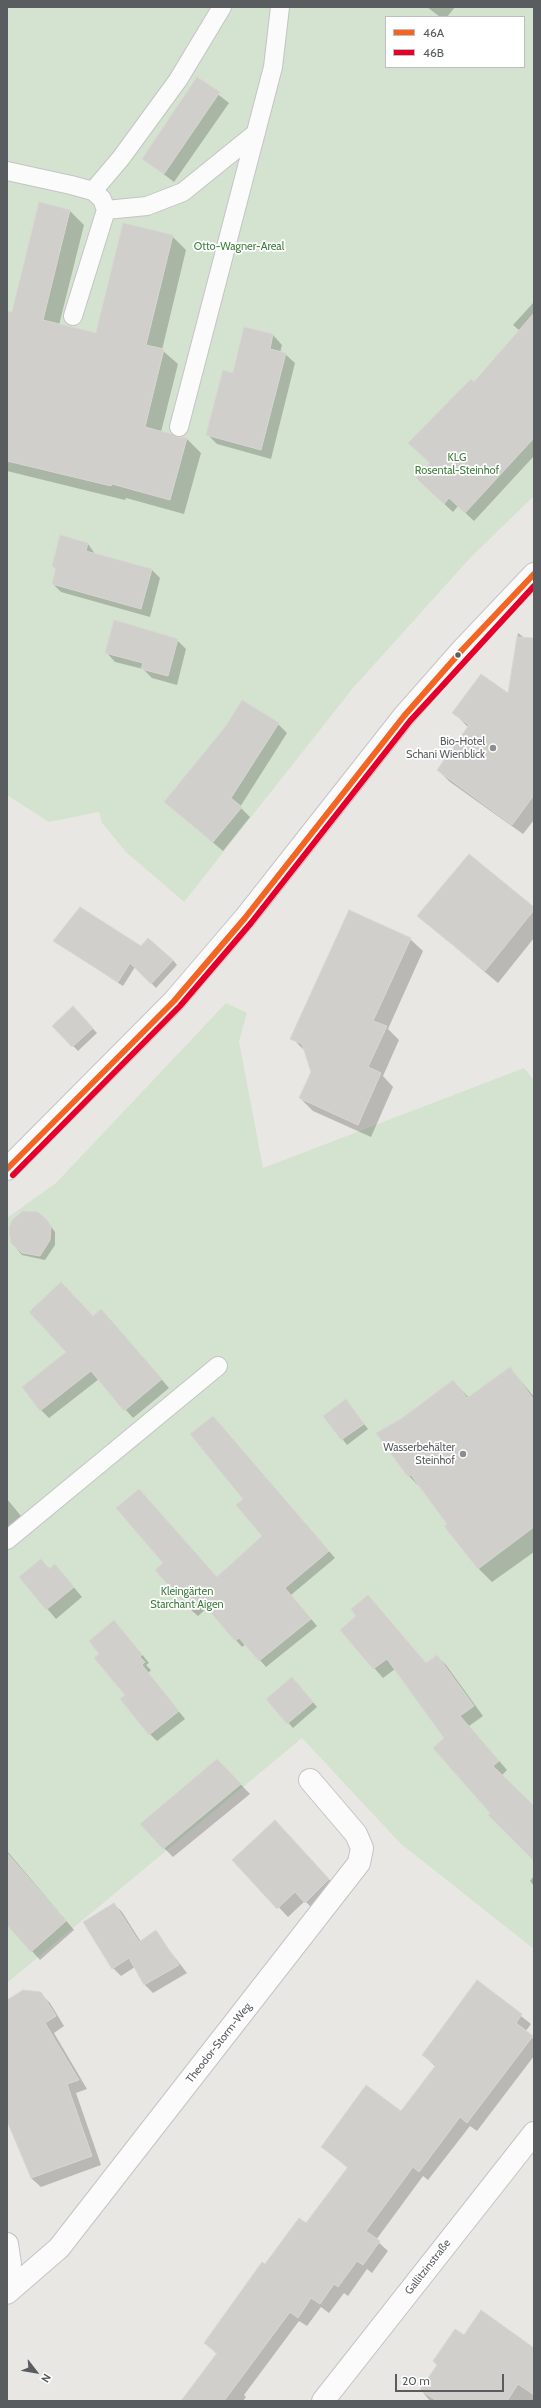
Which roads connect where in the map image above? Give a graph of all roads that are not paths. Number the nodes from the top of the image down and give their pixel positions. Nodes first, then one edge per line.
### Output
1 (222, 7) edge
2 (280, 7) edge
3 (256, 133) junction
4 (7, 171) edge
5 (93, 192) junction
6 (106, 210) junction
7 (73, 316) dead end
8 (180, 427) dead end
9 (534, 574) edge
10 (7, 1169) edge
11 (218, 1366) dead end
12 (7, 1540) edge
13 (310, 1780) dead end
14 (534, 2133) edge
15 (7, 2244) edge
16 (7, 2279) edge
17 (7, 2293) edge
18 (323, 2401) edge

1 - 5 lane
2 - 3 lane
3 - 6 lane
3 - 8 lane
4 - 5 lane
5 - 6 lane
6 - 7 lane
9 - 10 street
11 - 12 lane
13 - 17 street, Theodor-Storm-Weg
14 - 18 street, Gallitzinstraße
15 - 16 street

